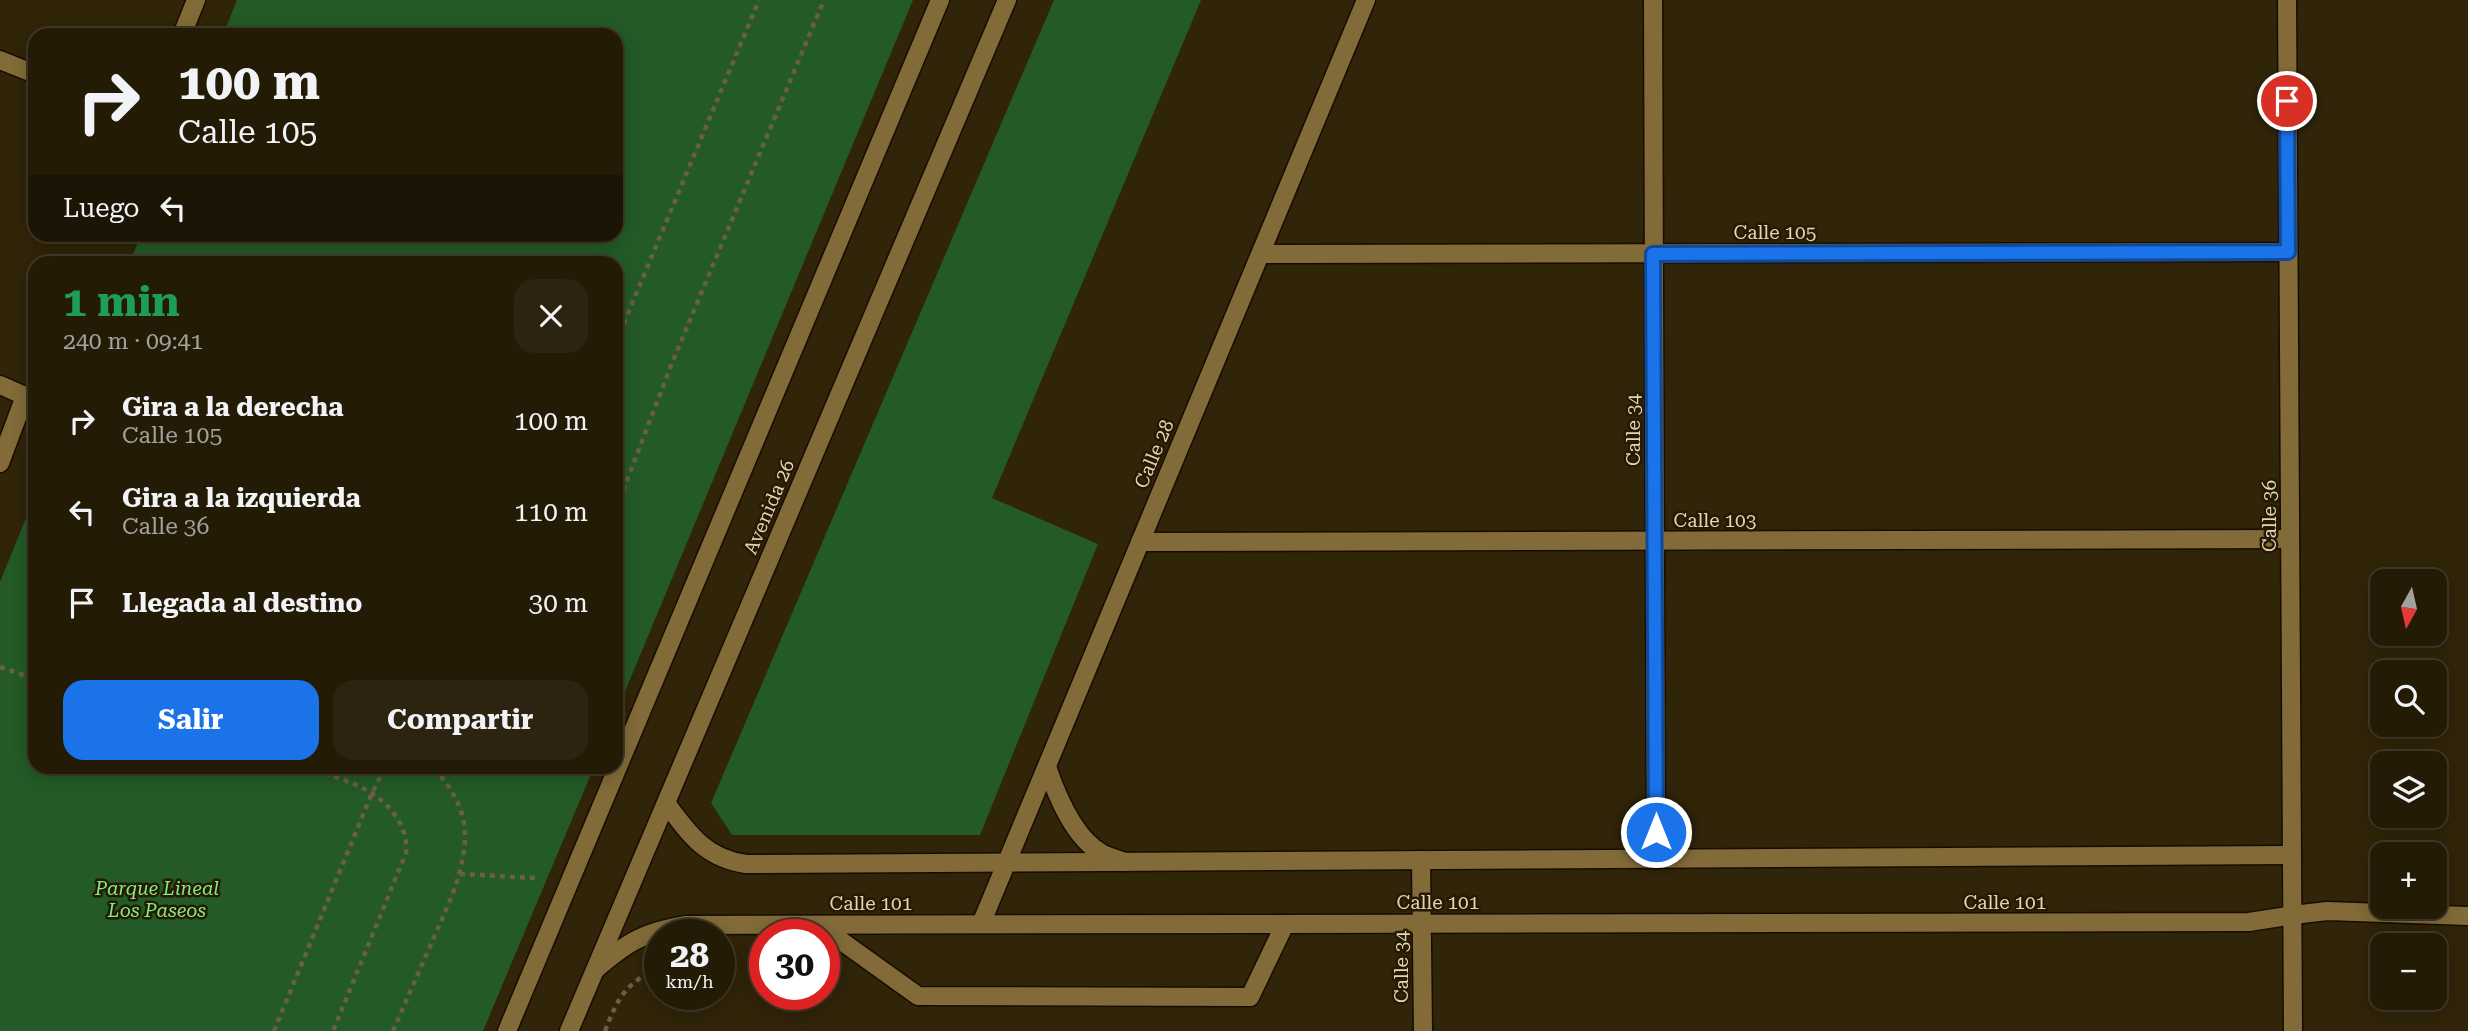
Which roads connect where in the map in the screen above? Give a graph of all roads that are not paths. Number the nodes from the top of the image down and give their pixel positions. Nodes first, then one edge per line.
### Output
1 (196, 0) edge
2 (940, 0) edge
3 (1007, 0) edge
4 (1366, 0) edge
5 (1653, 0) edge
6 (2287, 0) edge
7 (185, 28) edge
8 (0, 60) edge
9 (28, 71) edge
10 (2288, 252) junction
11 (1261, 254) junction
12 (1653, 254) junction
13 (0, 385) edge
14 (1, 456) edge
15 (2290, 539) junction
16 (1655, 541) junction
17 (1140, 542) junction
18 (623, 755) edge
19 (1046, 767) junction
20 (615, 774) edge
21 (666, 803) junction
22 (2292, 855) junction
23 (1656, 859) junction
24 (1421, 860) junction
25 (1124, 862) junction
26 (1006, 863) junction
27 (2293, 915) junction
28 (2468, 916) edge
29 (1422, 923) junction
30 (981, 924) junction
31 (1285, 924) junction
32 (749, 925) edge
33 (840, 925) edge
34 (840, 940) edge
35 (595, 970) junction
36 (507, 1031) edge
37 (569, 1031) edge
38 (1423, 1031) edge
39 (2294, 1031) edge

1 - 7 street
2 - 18 street, Avenida 26
3 - 21 street, Avenida 26
4 - 11 street, Calle 28
5 - 12 street, Calle 34
6 - 10 street, Calle 36
8 - 9 street
10 - 12 street, Calle 105
10 - 15 street, Calle 36
11 - 12 street, Calle 105
11 - 17 street, Calle 28
12 - 16 street, Calle 34
13 - 14 street
15 - 16 street, Calle 103
15 - 22 street, Calle 36
16 - 17 street, Calle 103
16 - 23 street, Calle 34
17 - 19 street, Calle 28
19 - 25 street
19 - 26 street, Calle 28
20 - 36 street, Avenida 26
21 - 26 street, Calle 101
21 - 35 street, Avenida 26
22 - 23 street, Calle 101
22 - 27 street, Calle 36
23 - 24 street, Calle 101
24 - 25 street, Calle 101
24 - 29 street, Calle 34
25 - 26 street, Calle 101
26 - 30 street, Calle 28
27 - 28 street, Calle 101
27 - 29 street, Calle 101
27 - 39 street, Calle 36
29 - 31 street, Calle 101
29 - 38 street, Calle 34
30 - 31 street, Calle 101
30 - 33 street, Calle 101
31 - 34 street
32 - 35 street, Calle 101
35 - 37 street, Avenida 26

